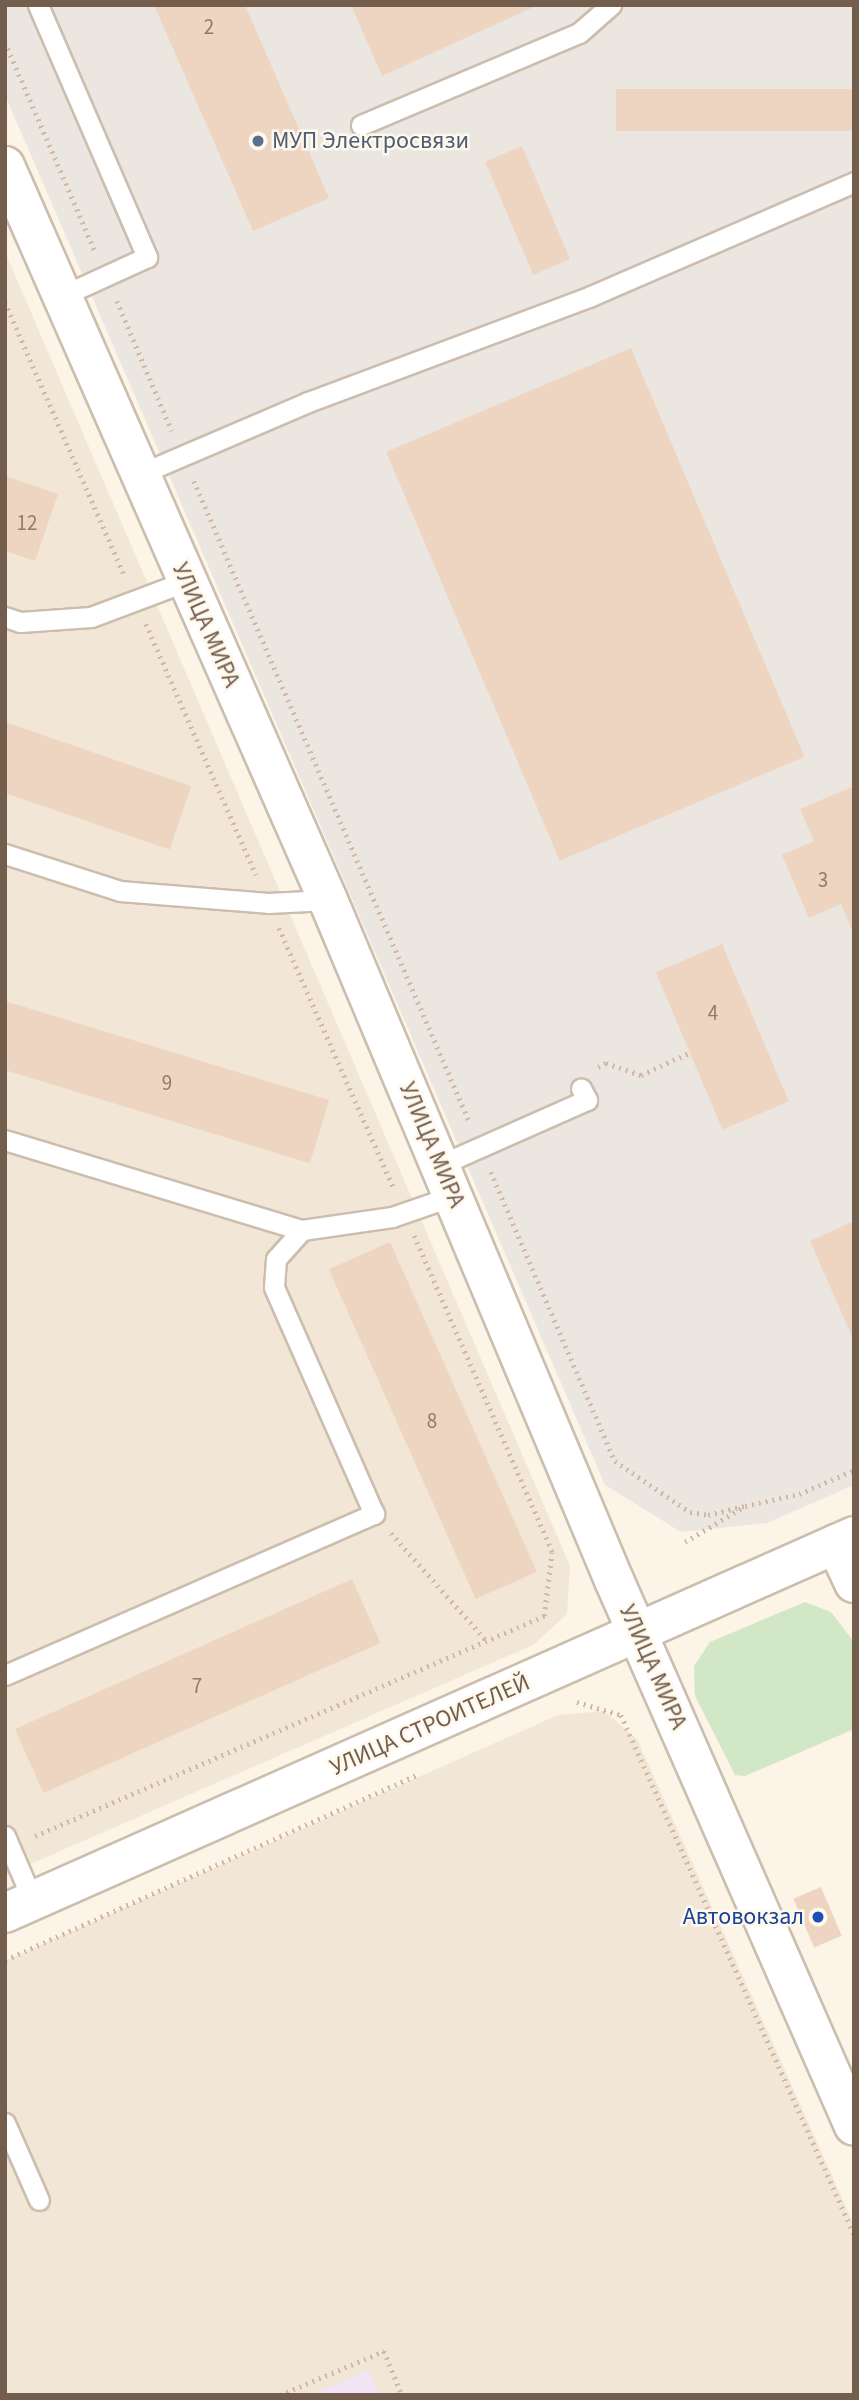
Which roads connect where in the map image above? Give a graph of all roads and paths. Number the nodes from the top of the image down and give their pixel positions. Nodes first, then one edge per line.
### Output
1 (38, 5) edge
2 (611, 5) edge
3 (5, 42) edge
4 (361, 125) dead end
5 (7, 172) edge
6 (854, 182) edge
7 (106, 276) junction
8 (62, 296) junction
9 (5, 302) edge
10 (183, 456) junction
11 (140, 474) junction
12 (187, 581) junction
13 (135, 600) junction
14 (5, 617) edge
15 (5, 854) edge
16 (328, 900) junction
17 (268, 903) junction
18 (691, 1052) dead end
19 (598, 1067) dead end
20 (581, 1088) dead end
21 (5, 1140) edge
22 (481, 1147) junction
23 (447, 1181) junction
24 (404, 1213) junction
25 (302, 1230) junction
26 (854, 1470) edge
27 (745, 1506) junction
28 (374, 1514) junction
29 (845, 1540) edge
30 (685, 1542) dead end
31 (854, 1583) edge
32 (637, 1633) junction
33 (487, 1641) junction
34 (5, 1675) edge
35 (567, 1706) dead end
36 (430, 1768) dead end
37 (8, 1841) edge
38 (19, 1907) edge
39 (5, 1961) edge
40 (5, 2123) edge
41 (854, 2126) edge
42 (39, 2200) dead end
43 (854, 2234) edge
44 (280, 2395) edge
45 (402, 2395) edge

1 - 7 lane
2 - 4 lane
3 - 7 path
5 - 8 main road, УЛИЦА МИРА
6 - 10 lane
7 - 8 lane
7 - 10 path
8 - 11 main road, УЛИЦА МИРА
9 - 13 path
10 - 11 lane
10 - 22 path
11 - 12 main road, УЛИЦА МИРА
12 - 13 lane
12 - 16 main road, УЛИЦА МИРА
13 - 14 lane
13 - 17 path
15 - 17 lane
16 - 17 lane
16 - 23 main road, УЛИЦА МИРА
17 - 24 path
18 - 19 path
20 - 22 lane
21 - 25 lane
22 - 23 lane
22 - 27 path
23 - 24 lane
23 - 32 main road, УЛИЦА МИРА
24 - 25 lane
24 - 33 path
25 - 28 lane
26 - 27 path
27 - 30 path
28 - 33 path
28 - 34 lane
29 - 31 main road
29 - 32 main road, УЛИЦА СТРОИТЕЛЕЙ
32 - 38 main road, УЛИЦА СТРОИТЕЛЕЙ
32 - 41 main road, УЛИЦА МИРА
33 - 37 path
35 - 43 path
36 - 39 path
37 - 38 lane
40 - 42 lane
44 - 45 path

